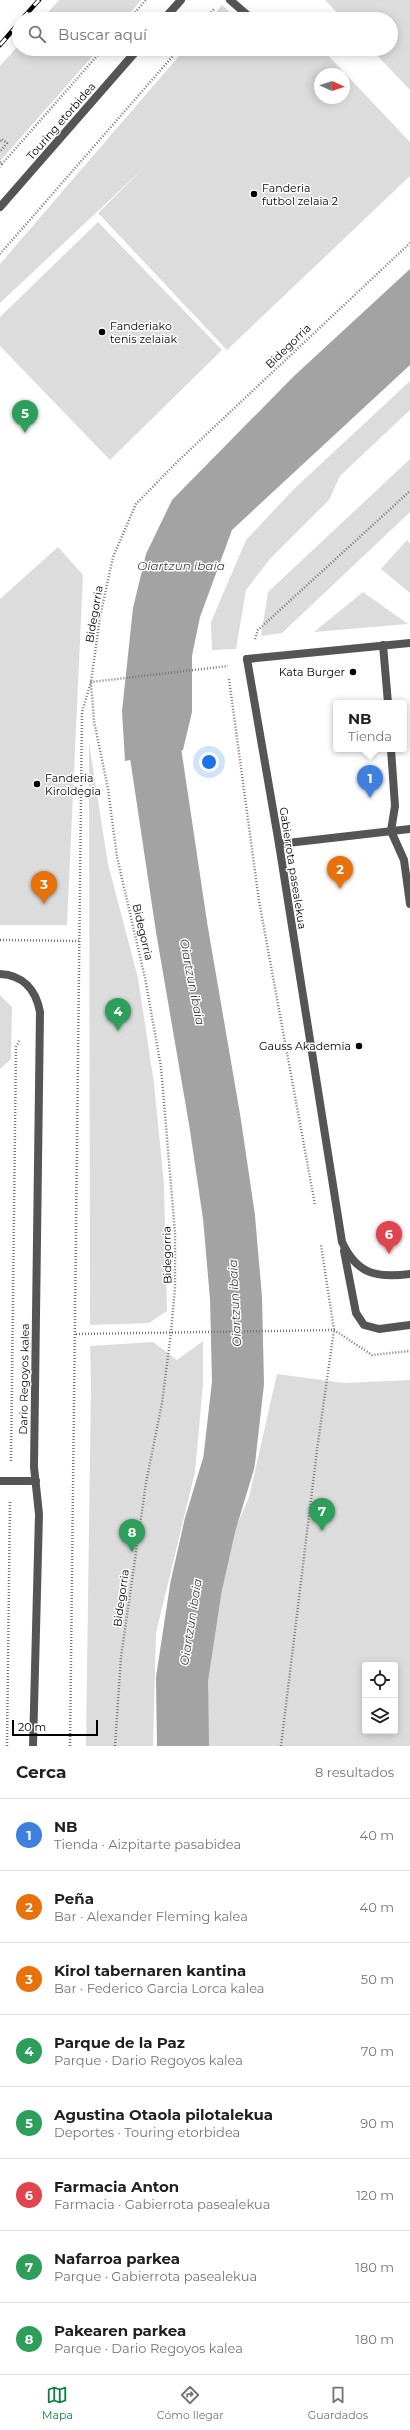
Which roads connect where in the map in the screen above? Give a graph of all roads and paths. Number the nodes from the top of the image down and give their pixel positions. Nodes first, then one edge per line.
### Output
1 (146, 0) edge
2 (181, 0) edge
3 (230, 0) edge
4 (135, 12) edge
5 (170, 12) edge
6 (244, 12) edge
7 (97, 56) edge
8 (132, 56) edge
9 (173, 56) edge
10 (0, 141) edge
11 (0, 152) edge
12 (1, 164) edge
13 (0, 207) edge
14 (410, 243) edge
15 (0, 254) edge
16 (410, 490) edge
17 (410, 643) edge
18 (383, 645) junction
19 (247, 658) junction
20 (91, 682) junction
21 (388, 700) edge
22 (391, 752) edge
23 (410, 829) edge
24 (391, 832) junction
25 (279, 844) junction
26 (410, 904) edge
27 (0, 940) edge
28 (81, 941) junction
29 (0, 974) edge
30 (22, 1036) dead end
31 (338, 1213) junction
32 (320, 1240) dead end
33 (342, 1242) junction
34 (410, 1274) edge
35 (410, 1325) edge
36 (334, 1330) junction
37 (171, 1333) junction
38 (76, 1334) junction
39 (0, 1481) edge
40 (10, 1481) junction
41 (36, 1481) junction
42 (7, 1746) edge
43 (34, 1746) edge
44 (70, 1746) edge
45 (115, 1746) edge
46 (281, 1746) edge

1 - 4 path
2 - 5 street
3 - 6 street
7 - 12 path
8 - 13 street, Touring etorbidea
9 - 15 path
10 - 11 path
14 - 20 path, Bidegorria
16 - 19 path
17 - 18 street
18 - 19 street
18 - 21 street
19 - 25 street, Gabierrota pasealekua
20 - 28 path
20 - 31 path
20 - 37 path, Bidegorria
22 - 24 street
23 - 24 street
24 - 25 street
24 - 26 street
25 - 31 street, Gabierrota pasealekua
27 - 28 path
28 - 38 path
29 - 41 street, Dario Regoyos kalea
30 - 40 path
31 - 33 street, Gabierrota pasealekua
32 - 36 path
33 - 34 street, Gabierrota pasealekua
33 - 35 street, Gabierrota pasealekua
36 - 37 path
36 - 46 path
37 - 38 path
37 - 45 path, Bidegorria
38 - 44 path
39 - 40 street
40 - 41 street
40 - 42 path
41 - 43 street, Dario Regoyos kalea

